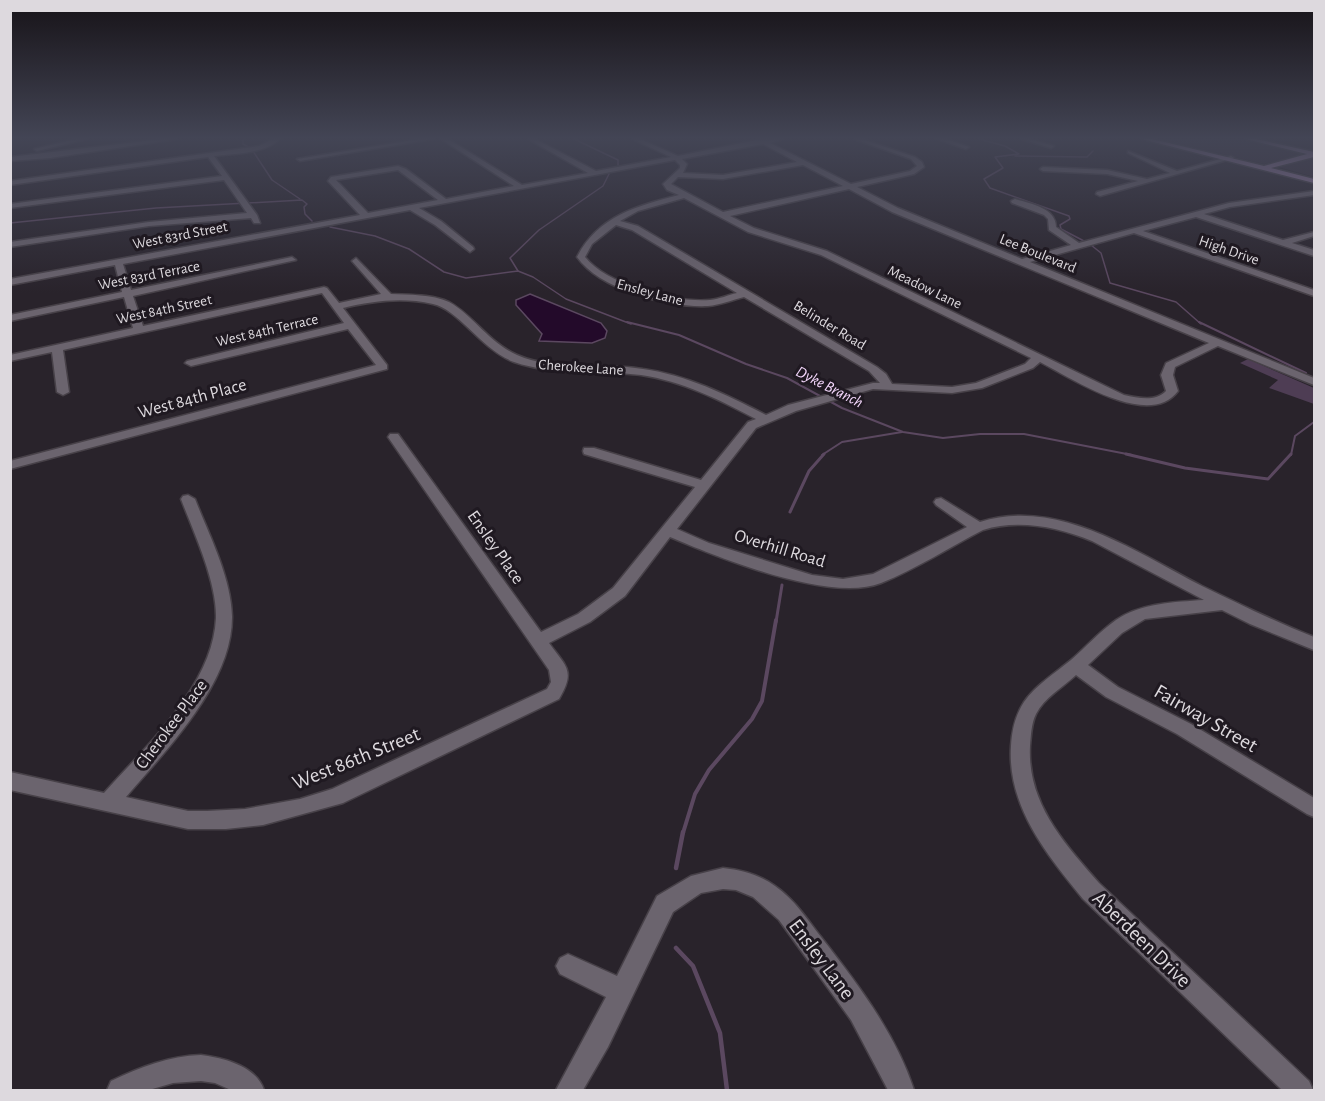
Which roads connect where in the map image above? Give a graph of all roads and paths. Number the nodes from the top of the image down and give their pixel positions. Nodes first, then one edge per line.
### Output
1 (133, 190) edge
2 (234, 190) edge
3 (342, 190) edge
4 (430, 190) edge
5 (509, 190) edge
6 (675, 190) edge
7 (832, 190) edge
8 (856, 190) edge
9 (1113, 190) edge
10 (1314, 193) edge
11 (1100, 194) dead end
12 (685, 196) junction
13 (444, 201) junction
14 (1015, 201) dead end
15 (10, 207) edge
16 (411, 207) junction
17 (1196, 214) junction
18 (253, 215) junction
19 (722, 215) junction
20 (366, 216) junction
21 (614, 222) junction
22 (1135, 231) junction
23 (268, 234) junction
24 (1314, 234) edge
25 (1282, 243) junction
26 (10, 246) edge
27 (1077, 246) junction
28 (470, 249) dead end
29 (1314, 253) edge
30 (292, 260) dead end
31 (356, 261) dead end
32 (118, 262) junction
33 (1020, 262) junction
34 (10, 282) edge
35 (746, 293) junction
36 (1314, 293) edge
37 (127, 294) junction
38 (385, 297) junction
39 (337, 307) junction
40 (10, 318) edge
41 (350, 325) junction
42 (140, 330) junction
43 (1217, 343) junction
44 (57, 348) junction
45 (10, 358) edge
46 (1038, 359) junction
47 (191, 363) dead end
48 (1312, 379) edge
49 (888, 386) junction
50 (63, 392) dead end
51 (765, 419) junction
52 (394, 437) dead end
53 (589, 451) dead end
54 (10, 465) edge
55 (703, 485) junction
56 (188, 499) dead end
57 (941, 502) dead end
58 (978, 527) junction
59 (668, 531) junction
60 (1222, 604) junction
61 (539, 640) junction
62 (1314, 644) edge
63 (1076, 666) junction
64 (560, 682) joint
65 (10, 781) edge
66 (108, 803) junction
67 (1314, 808) edge
68 (568, 966) dead end
69 (621, 991) junction
70 (120, 1090) edge
71 (251, 1090) edge
72 (569, 1090) edge
73 (901, 1090) edge
74 (1300, 1090) edge

1 - 15 street
2 - 18 street
3 - 20 street
4 - 13 street
5 - 13 street, West 83rd Street
6 - 12 street, Meadow Lane
7 - 19 street
8 - 33 street, Lee Boulevard
9 - 11 street
10 - 17 street
12 - 19 street, Meadow Lane
12 - 21 street, Ensley Lane
13 - 16 street, West 83rd Street
14 - 27 street
16 - 20 street, West 83rd Street
16 - 28 street
17 - 22 street
17 - 25 street
18 - 23 street
18 - 26 street
19 - 46 street, Meadow Lane
20 - 23 street, West 83rd Street
21 - 35 street, Belinder Road
21 - 35 street, Ensley Lane
22 - 27 street
22 - 36 street, High Drive
23 - 32 street, West 83rd Street
24 - 25 street
25 - 29 street
27 - 33 street
30 - 37 street, West 83rd Terrace
31 - 38 street
32 - 34 street, West 83rd Street
32 - 37 street
33 - 43 street, Lee Boulevard
35 - 49 street, Belinder Road
37 - 40 street, West 83rd Terrace
37 - 42 street
38 - 39 street, West 84th Terrace
38 - 51 street, Cherokee Lane
39 - 41 street
39 - 42 street, West 84th Street
41 - 47 street, West 84th Terrace
41 - 54 street, West 84th Place
42 - 44 street, West 84th Street
43 - 46 street, Meadow Lane
43 - 48 street, Lee Boulevard
44 - 45 street, West 84th Street
44 - 50 street
46 - 49 street
49 - 51 street
51 - 55 street
52 - 61 street, Ensley Place
53 - 55 street
55 - 59 street
56 - 66 street, Cherokee Place
57 - 58 street
58 - 59 street, Overhill Road
58 - 60 street, Overhill Road
59 - 61 street
60 - 62 street, Overhill Road
60 - 63 street, Aberdeen Drive
61 - 64 street, Ensley Place
63 - 67 street, Fairway Street
63 - 74 street, Aberdeen Drive
64 - 66 street, West 86th Street
65 - 66 street, West 86th Street
68 - 69 street
69 - 72 street
69 - 73 street, Ensley Lane
70 - 71 street

